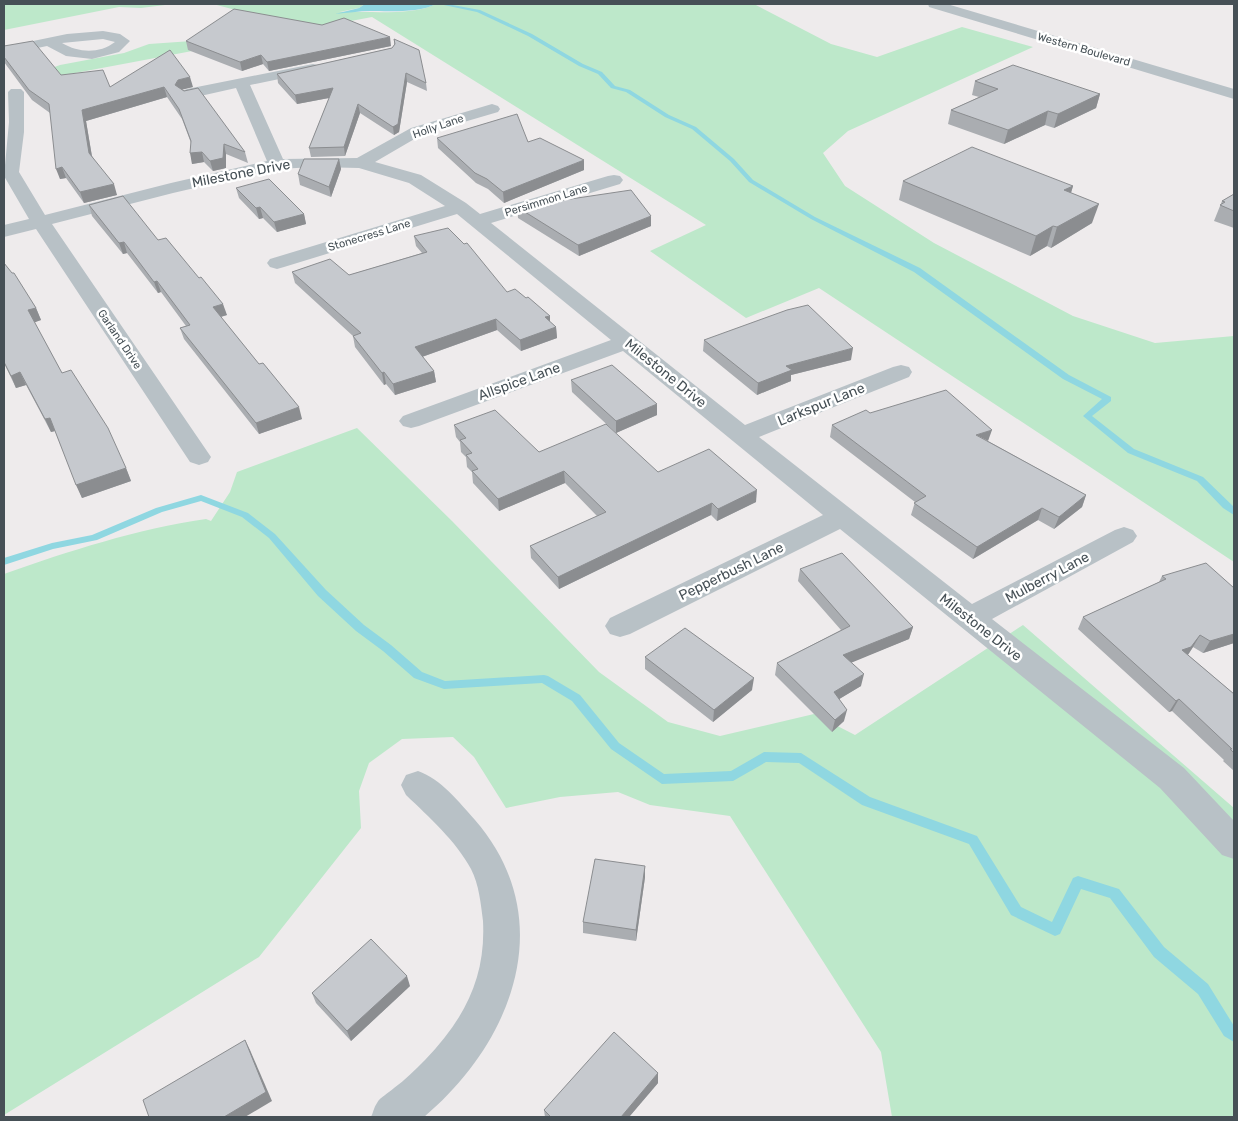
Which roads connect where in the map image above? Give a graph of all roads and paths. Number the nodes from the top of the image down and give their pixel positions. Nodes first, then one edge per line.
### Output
1 (934, 4) edge
2 (50, 42) dead end
3 (4, 51) edge
4 (329, 64) edge
5 (242, 84) junction
6 (16, 92) edge
7 (187, 94) edge
8 (1234, 94) edge
9 (492, 109) dead end
10 (360, 163) junction
11 (276, 164) junction
12 (614, 180) dead end
13 (469, 214) junction
14 (40, 222) junction
15 (4, 231) edge
16 (277, 262) dead end
17 (627, 342) junction
18 (901, 372) dead end
19 (411, 421) dead end
20 (742, 436) junction
21 (199, 457) dead end
22 (842, 516) junction
23 (1124, 536) dead end
24 (970, 618) junction
25 (620, 626) dead end
26 (418, 785) dead end
27 (1234, 844) edge
28 (392, 1117) edge

1 - 8 street, Western Boulevard
2 - 3 street
4 - 5 street
5 - 7 street
5 - 11 street
6 - 14 street, Garland Drive
9 - 10 street, Holly Lane
10 - 11 street, Milestone Drive
10 - 13 street, Milestone Drive
11 - 14 street, Milestone Drive
12 - 13 street, Persimmon Lane
13 - 16 street, Stonecress Lane
13 - 17 street, Milestone Drive
14 - 15 street, Milestone Drive
14 - 21 street, Garland Drive
17 - 19 street, Allspice Lane
17 - 20 street, Milestone Drive
18 - 20 street, Larkspur Lane
20 - 22 street, Milestone Drive
22 - 24 street, Milestone Drive
22 - 25 street, Pepperbush Lane
23 - 24 street, Mulberry Lane
24 - 27 street, Milestone Drive
26 - 28 street

